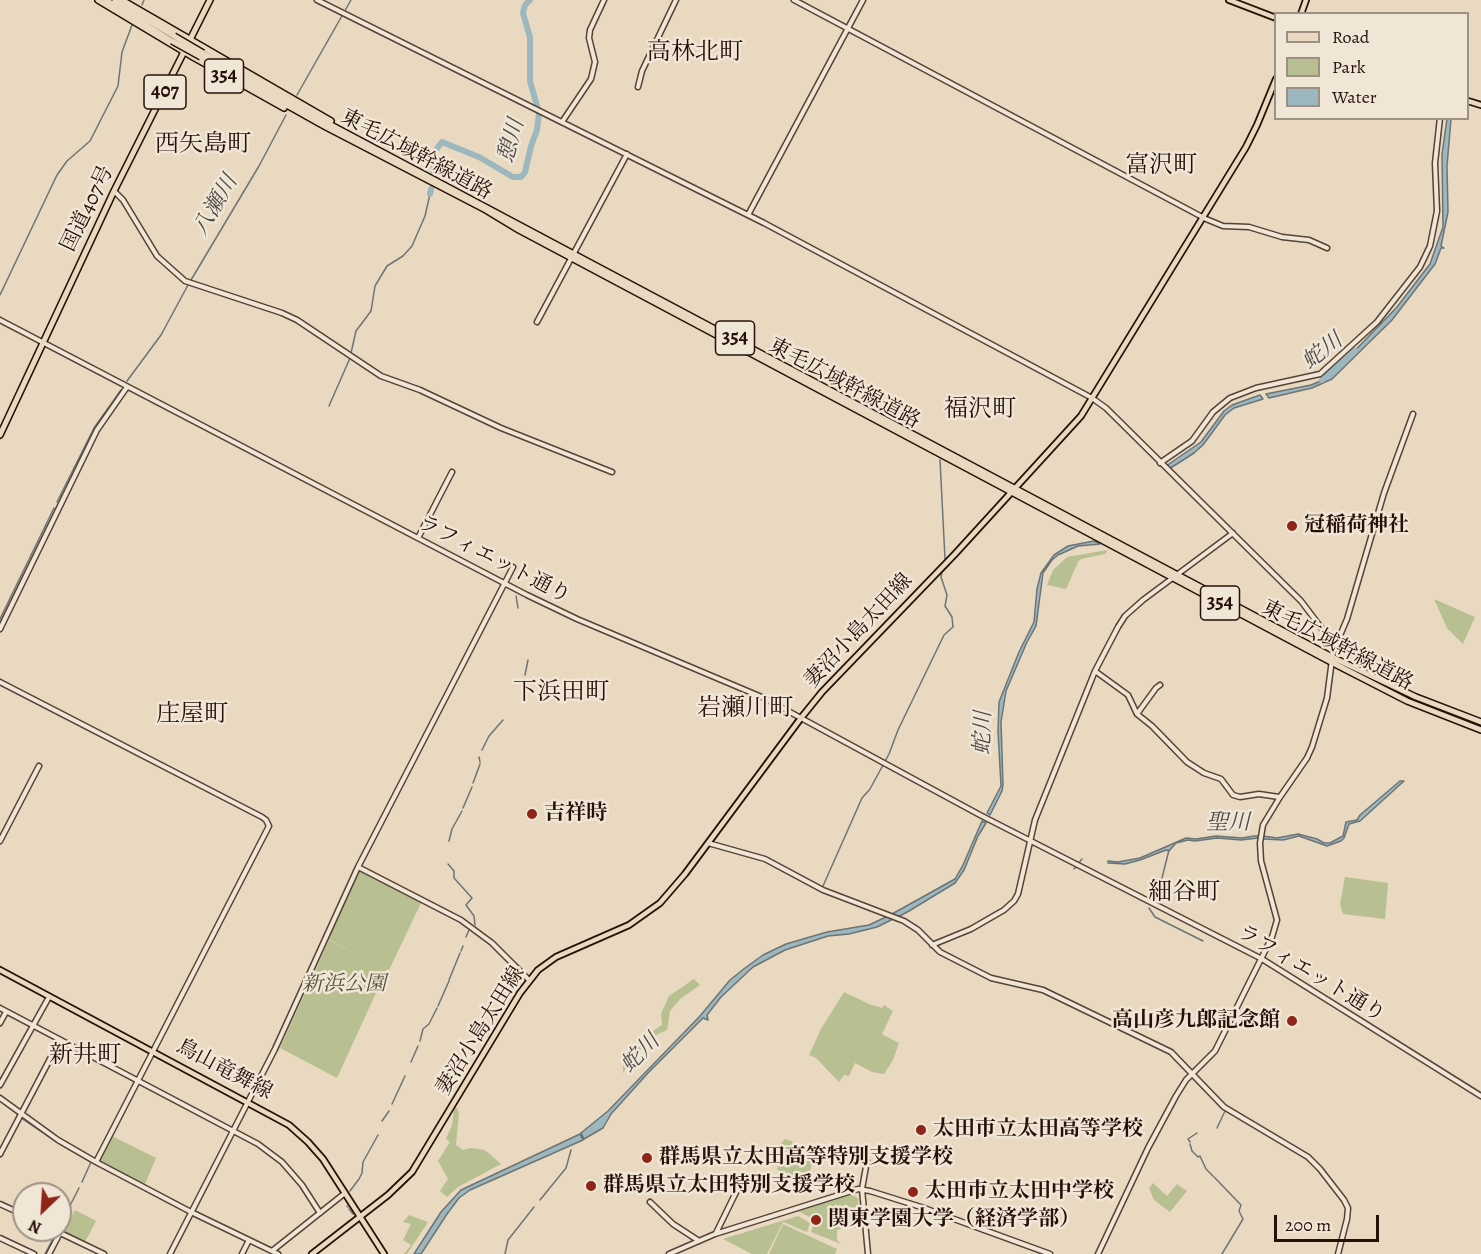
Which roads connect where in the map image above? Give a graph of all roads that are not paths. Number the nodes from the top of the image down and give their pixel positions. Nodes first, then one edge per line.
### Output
1 (98, 0) edge
2 (106, 0) edge
3 (115, 0) edge
4 (122, 0) edge
5 (210, 0) edge
6 (317, 0) edge
7 (604, 0) edge
8 (676, 0) edge
9 (794, 0) edge
10 (864, 0) edge
11 (1229, 0) edge
12 (1274, 18) edge
13 (848, 28) junction
14 (173, 38) junction
15 (190, 40) junction
16 (184, 52) junction
17 (202, 55) junction
18 (1274, 81) edge
19 (638, 87) dead end
20 (1440, 120) edge
21 (562, 122) junction
22 (355, 142) junction
23 (367, 143) junction
24 (627, 154) junction
25 (114, 191) junction
26 (748, 215) junction
27 (1203, 218) junction
28 (1327, 248) dead end
29 (572, 254) junction
30 (0, 320) edge
31 (537, 322) dead end
32 (43, 342) junction
33 (128, 387) junction
34 (1092, 398) junction
35 (1413, 414) dead end
36 (0, 435) edge
37 (1161, 464) junction
38 (452, 472) dead end
39 (612, 472) dead end
40 (1014, 490) junction
41 (1233, 533) junction
42 (418, 538) junction
43 (1112, 542) junction
44 (513, 567) dead end
45 (1175, 575) junction
46 (504, 583) junction
47 (0, 629) edge
48 (1338, 640) junction
49 (1331, 659) junction
50 (1095, 671) junction
51 (0, 682) edge
52 (1160, 685) dead end
53 (1137, 714) junction
54 (801, 718) junction
55 (1481, 722) edge
56 (1481, 730) edge
57 (39, 766) dead end
58 (1280, 797) junction
59 (1030, 840) junction
60 (0, 841) edge
61 (708, 843) junction
62 (358, 867) junction
63 (932, 945) junction
64 (1262, 959) junction
65 (0, 970) edge
66 (529, 980) junction
67 (49, 997) junction
68 (0, 1008) edge
69 (6, 1012) junction
70 (0, 1023) edge
71 (34, 1026) junction
72 (60, 1040) junction
73 (153, 1051) junction
74 (1193, 1072) junction
75 (138, 1081) junction
76 (0, 1085) edge
77 (1481, 1096) edge
78 (0, 1098) edge
79 (247, 1102) junction
80 (21, 1114) junction
81 (233, 1130) junction
82 (0, 1154) edge
83 (867, 1161) dead end
84 (96, 1162) junction
85 (744, 1176) dead end
86 (862, 1189) junction
87 (345, 1193) junction
88 (650, 1202) dead end
89 (191, 1212) junction
90 (320, 1213) junction
91 (360, 1217) junction
92 (715, 1234) junction
93 (0, 1238) edge
94 (72, 1239) edge
95 (249, 1240) junction
96 (699, 1241) junction
97 (272, 1251) junction
98 (34, 1254) edge
99 (104, 1254) edge
100 (170, 1254) edge
101 (242, 1254) edge
102 (278, 1254) edge
103 (312, 1254) edge
104 (384, 1254) edge
105 (669, 1254) edge
106 (868, 1254) edge
107 (1050, 1254) edge
108 (1098, 1254) edge
109 (1338, 1254) edge

1 - 16 highway, 354
2 - 14 highway, 東毛広域幹線道路 / 354
3 - 14 highway, 東毛広域幹線道路 / 354
4 - 15 highway, 354
5 - 15 highway, 国道407号 / 407
6 - 21 street
7 - 21 street
8 - 19 street
9 - 13 street
10 - 13 street
11 - 12 main road
13 - 26 street
13 - 27 street
14 - 17 highway, 東毛広域幹線道路 / 354, bridge
15 - 16 highway, 国道407号 / 407
15 - 23 highway, 354
16 - 22 highway, 354
16 - 25 highway, 国道407号 / 407
17 - 22 highway, 東毛広域幹線道路 / 354
17 - 23 highway, 東毛広域幹線道路 / 354
18 - 27 main road, 妻沼小島太田線
20 - 37 street
21 - 24 street
22 - 29 highway, 東毛広域幹線道路 / 354
23 - 29 highway, 東毛広域幹線道路 / 354
24 - 26 street
24 - 29 street
25 - 32 highway, 国道407号 / 407
25 - 39 street
26 - 34 street
27 - 28 street
27 - 34 main road, 妻沼小島太田線
29 - 31 street
29 - 40 highway, 東毛広域幹線道路 / 354
30 - 32 street, ラフィエット通り
32 - 33 street, ラフィエット通り
32 - 36 highway, 国道407号 / 407
33 - 42 street, ラフィエット通り
33 - 47 street
34 - 37 street
34 - 40 main road, 妻沼小島太田線
35 - 48 street
37 - 41 street
38 - 42 street
40 - 43 highway, 東毛広域幹線道路 / 354
40 - 43 highway, 東毛広域幹線道路 / 354
40 - 54 main road, 妻沼小島太田線
41 - 45 street
41 - 48 street
42 - 46 street, ラフィエット通り
43 - 45 highway, 東毛広域幹線道路 / 354
44 - 46 street
45 - 49 highway, 東毛広域幹線道路 / 354
45 - 50 street
46 - 54 street, ラフィエット通り
46 - 62 street
48 - 49 street
49 - 55 highway, 東毛広域幹線道路 / 354
49 - 56 highway, 東毛広域幹線道路 / 354
49 - 58 street
50 - 53 street
50 - 59 street
51 - 73 street
52 - 53 street
53 - 58 street
54 - 59 street, ラフィエット通り
54 - 61 main road, 妻沼小島太田線
57 - 60 street
58 - 64 street
59 - 63 street
59 - 64 street, ラフィエット通り
61 - 63 street
61 - 66 main road, 妻沼小島太田線
62 - 66 street
62 - 79 street
63 - 74 street
64 - 74 street
64 - 77 street, ラフィエット通り
65 - 67 main road, 鳥山竜舞線
66 - 91 main road, 妻沼小島太田線
67 - 71 street
67 - 73 main road, 鳥山竜舞線
68 - 69 street
69 - 70 street
69 - 71 street
71 - 72 street
71 - 76 street
72 - 75 street
72 - 80 street
73 - 75 street
73 - 79 main road, 鳥山竜舞線
74 - 108 street
74 - 109 street
75 - 81 street
75 - 84 street
78 - 80 street
79 - 81 street
79 - 87 main road, 鳥山竜舞線
80 - 82 street
80 - 84 street
81 - 89 street
81 - 90 street
83 - 86 street
84 - 89 street
85 - 92 street
86 - 92 street
86 - 106 street
86 - 107 street
87 - 90 street
87 - 91 main road, 鳥山竜舞線
88 - 96 street
89 - 95 street
89 - 100 street
90 - 97 street
91 - 103 main road, 妻沼小島太田線
91 - 104 main road, 鳥山竜舞線
92 - 96 street
93 - 98 street
94 - 99 street
95 - 97 street
95 - 101 street
96 - 105 street
97 - 102 street

